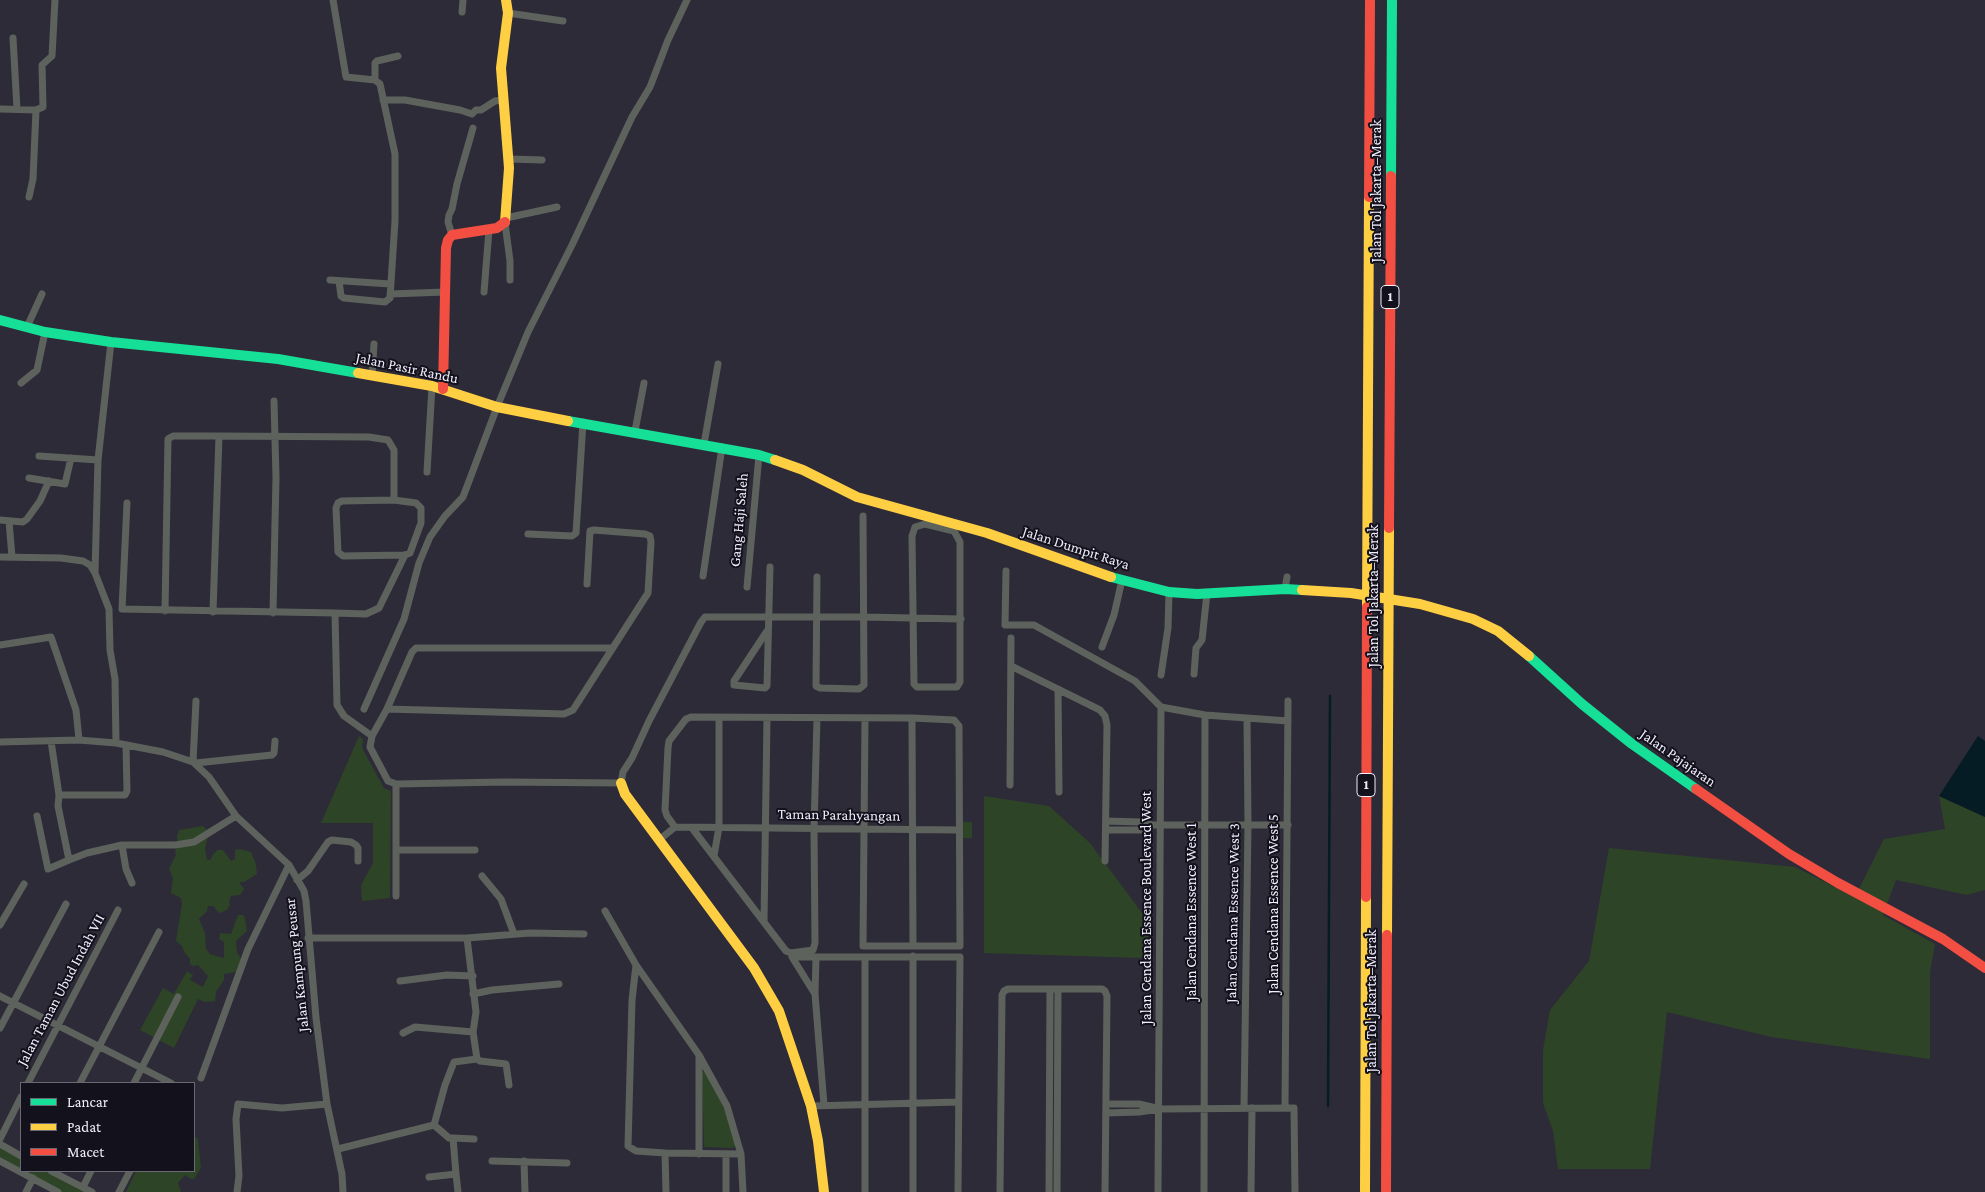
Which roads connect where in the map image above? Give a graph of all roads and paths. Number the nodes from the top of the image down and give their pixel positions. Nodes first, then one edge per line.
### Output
1 (55, 0) edge
2 (333, 0) edge
3 (463, 0) edge
4 (506, 0) edge
5 (687, 0) edge
6 (1370, 0) edge
7 (1392, 0) edge
8 (462, 12) dead end
9 (508, 13) junction
10 (563, 20) dead end
11 (13, 38) dead end
12 (398, 56) dead end
13 (375, 80) junction
14 (383, 100) junction
15 (504, 100) junction
16 (0, 109) edge
17 (17, 109) junction
18 (36, 110) junction
19 (473, 128) dead end
20 (509, 159) junction
21 (542, 160) dead end
22 (29, 197) dead end
23 (557, 207) dead end
24 (506, 221) junction
25 (489, 230) junction
26 (452, 235) junction
27 (330, 280) dead end
28 (510, 280) dead end
29 (339, 281) junction
30 (390, 284) junction
31 (444, 292) junction
32 (484, 292) dead end
33 (42, 294) dead end
34 (390, 294) junction
35 (0, 320) edge
36 (27, 327) junction
37 (45, 332) junction
38 (111, 342) junction
39 (374, 344) dead end
40 (718, 364) dead end
41 (372, 376) junction
42 (21, 383) dead end
43 (644, 383) dead end
44 (438, 388) junction
45 (274, 401) dead end
46 (497, 407) junction
47 (583, 422) junction
48 (634, 431) junction
49 (219, 436) junction
50 (276, 436) junction
51 (704, 444) junction
52 (722, 447) junction
53 (759, 455) junction
54 (39, 456) dead end
55 (72, 458) junction
56 (98, 460) junction
57 (803, 470) joint
58 (428, 472) dead end
59 (29, 478) dead end
60 (49, 481) junction
61 (394, 500) junction
62 (127, 503) dead end
63 (863, 516) dead end
64 (0, 520) edge
65 (9, 521) junction
66 (528, 534) dead end
67 (405, 556) junction
68 (0, 557) edge
69 (12, 557) junction
70 (770, 567) dead end
71 (1006, 571) dead end
72 (95, 573) junction
73 (702, 576) dead end
74 (817, 577) dead end
75 (1287, 577) dead end
76 (1122, 580) junction
77 (587, 584) dead end
78 (747, 587) dead end
79 (1285, 589) junction
80 (1169, 592) junction
81 (1207, 593) junction
82 (1351, 593) joint
83 (165, 611) junction
84 (213, 612) junction
85 (273, 613) junction
86 (335, 613) junction
87 (768, 617) junction
88 (817, 617) junction
89 (864, 617) junction
90 (913, 618) junction
91 (961, 619) junction
92 (767, 631) junction
93 (1011, 638) dead end
94 (0, 645) edge
95 (1102, 647) dead end
96 (612, 648) junction
97 (1010, 666) junction
98 (1194, 674) dead end
99 (1161, 675) dead end
100 (1058, 689) junction
101 (196, 701) dead end
102 (1288, 701) dead end
103 (1162, 707) junction
104 (364, 709) dead end
105 (387, 709) junction
106 (1205, 715) junction
107 (719, 718) junction
108 (767, 718) junction
109 (817, 718) junction
110 (865, 718) junction
111 (912, 718) junction
112 (1247, 719) junction
113 (1288, 721) junction
114 (372, 736) junction
115 (79, 740) junction
116 (51, 741) junction
117 (275, 741) dead end
118 (0, 742) edge
119 (116, 743) junction
120 (126, 745) junction
121 (195, 762) junction
122 (621, 783) junction
123 (396, 784) junction
124 (1010, 785) dead end
125 (1059, 792) dead end
126 (60, 795) junction
127 (37, 816) dead end
128 (236, 816) junction
129 (1106, 821) junction
130 (1151, 825) junction
131 (1160, 825) junction
132 (1206, 825) junction
133 (1248, 825) junction
134 (1288, 825) junction
135 (675, 827) junction
136 (719, 827) junction
137 (766, 827) junction
138 (692, 828) junction
139 (814, 828) junction
140 (864, 829) junction
141 (912, 830) junction
142 (959, 830) junction
143 (1106, 830) junction
144 (658, 840) junction
145 (122, 845) junction
146 (396, 850) junction
147 (475, 850) dead end
148 (714, 856) junction
149 (68, 860) junction
150 (1105, 860) dead end
151 (358, 861) dead end
152 (289, 865) junction
153 (482, 876) dead end
154 (297, 880) junction
155 (132, 883) dead end
156 (24, 884) dead end
157 (396, 896) dead end
158 (66, 904) dead end
159 (118, 910) dead end
160 (605, 911) dead end
161 (764, 922) junction
162 (0, 925) edge
163 (159, 932) dead end
164 (514, 934) junction
165 (584, 934) dead end
166 (308, 938) junction
167 (467, 938) junction
168 (913, 946) junction
169 (913, 956) junction
170 (816, 957) junction
171 (865, 957) junction
172 (636, 965) junction
173 (1985, 968) edge
174 (473, 976) junction
175 (400, 981) dead end
176 (559, 984) dead end
177 (1050, 989) junction
178 (1058, 989) junction
179 (473, 994) junction
180 (815, 994) junction
181 (0, 996) edge
182 (178, 997) dead end
183 (13, 1002) junction
184 (58, 1025) junction
185 (0, 1028) edge
186 (473, 1032) junction
187 (403, 1033) dead end
188 (99, 1046) junction
189 (699, 1055) junction
190 (477, 1059) junction
191 (141, 1068) junction
192 (201, 1078) dead end
193 (29, 1082) edge
194 (81, 1082) edge
195 (134, 1082) edge
196 (169, 1082) edge
197 (509, 1085) dead end
198 (20, 1099) edge
199 (958, 1102) junction
200 (914, 1103) junction
201 (1049, 1103) junction
202 (1058, 1103) junction
203 (327, 1104) junction
204 (865, 1104) junction
205 (1106, 1104) junction
206 (824, 1105) junction
207 (811, 1106) junction
208 (1203, 1108) junction
209 (1248, 1108) junction
210 (1285, 1108) junction
211 (1159, 1109) junction
212 (1106, 1113) junction
213 (434, 1125) junction
214 (0, 1138) edge
215 (453, 1138) junction
216 (474, 1139) dead end
217 (0, 1144) edge
218 (338, 1149) junction
219 (665, 1153) junction
220 (699, 1154) junction
221 (726, 1154) junction
222 (741, 1154) junction
223 (20, 1155) edge
224 (0, 1161) edge
225 (492, 1161) dead end
226 (524, 1161) junction
227 (567, 1163) dead end
228 (20, 1171) edge
229 (21, 1172) edge
230 (53, 1172) edge
231 (90, 1172) edge
232 (129, 1172) edge
233 (456, 1174) junction
234 (429, 1177) dead end
235 (33, 1178) junction
236 (83, 1187) junction
237 (26, 1192) edge
238 (58, 1192) edge
239 (92, 1192) edge
240 (119, 1192) edge
241 (237, 1192) edge
242 (343, 1192) edge
243 (458, 1192) edge
244 (525, 1192) edge
245 (666, 1192) edge
246 (726, 1192) edge
247 (743, 1192) edge
248 (824, 1192) edge
249 (865, 1192) edge
250 (913, 1192) edge
251 (958, 1192) edge
252 (1000, 1192) edge
253 (1049, 1192) edge
254 (1058, 1192) edge
255 (1105, 1192) edge
256 (1158, 1192) edge
257 (1204, 1192) edge
258 (1251, 1192) edge
259 (1295, 1192) edge
260 (1365, 1192) edge
261 (1386, 1192) edge

1 - 18 street
2 - 13 street
3 - 8 street
4 - 9 main road
5 - 46 street
6 - 260 main road, Jalan Tol Jakarta–Merak / 1
7 - 261 main road, Jalan Tol Jakarta–Merak / 1
9 - 10 street
9 - 15 main road
11 - 17 street
12 - 13 street
13 - 14 street
14 - 15 street
14 - 30 street
15 - 20 main road
16 - 17 street
17 - 18 street
18 - 22 street
19 - 26 street
20 - 21 street
20 - 24 main road
23 - 24 street
24 - 25 main road
24 - 28 street
25 - 26 main road
25 - 32 street
26 - 31 main road
27 - 29 street
29 - 30 street
29 - 34 street
30 - 34 street
31 - 34 street
31 - 44 main road
33 - 36 street
35 - 36 main road, Jalan Pasir Randu
36 - 37 main road, Jalan Pasir Randu
37 - 38 main road, Jalan Pasir Randu
37 - 42 street
38 - 41 main road, Jalan Pasir Randu
38 - 56 street
39 - 41 street
40 - 51 street
41 - 44 main road, Jalan Pasir Randu
43 - 48 street
44 - 46 main road, Jalan Pasir Randu
44 - 58 street
45 - 50 street
46 - 47 main road, Jalan Pasir Randu
46 - 104 street
47 - 48 main road, Jalan Pasir Randu
47 - 66 street
48 - 51 main road, Jalan Pasir Randu
49 - 50 street
49 - 83 street
49 - 84 street
50 - 61 street
50 - 85 street
51 - 52 main road, Jalan Pasir Randu
52 - 53 main road, Jalan Pasir Randu
52 - 73 street
53 - 57 main road, Jalan Pasir Randu
53 - 78 street, Gang Haji Saleh
54 - 55 street
55 - 56 street
55 - 60 street
56 - 72 street
57 - 76 main road, Jalan Dumpit Raya
59 - 60 street
60 - 65 street
61 - 67 street
61 - 67 street
62 - 83 street
63 - 89 street
64 - 65 street
65 - 69 street
67 - 86 street
68 - 69 street
69 - 72 street
70 - 87 street
71 - 103 street
72 - 119 street
74 - 88 street
75 - 79 street
76 - 80 main road, Jalan Dumpit Raya
76 - 95 street
77 - 96 street
79 - 81 main road, Jalan Dumpit Raya
79 - 82 main road, Jalan Dumpit Raya
80 - 81 main road, Jalan Dumpit Raya
80 - 99 street
81 - 98 street
82 - 173 main road, Jalan Pajajaran
83 - 84 street
84 - 85 street
85 - 86 street
86 - 114 street
87 - 88 street
87 - 92 street
87 - 122 street
88 - 89 street
88 - 89 street
89 - 90 street
90 - 91 street
90 - 91 street
90 - 91 street
92 - 92 street
93 - 97 street
94 - 115 street
96 - 105 street
96 - 105 street
97 - 100 street
97 - 124 street
100 - 125 street
100 - 129 street
101 - 121 street
102 - 113 street, Jalan Cendana Essence West 5
103 - 106 street
103 - 131 street, Jalan Cendana Essence Boulevard West
105 - 114 street
106 - 112 street
106 - 132 street, Jalan Cendana Essence West 1
107 - 108 street
107 - 135 street
107 - 136 street
108 - 109 street
108 - 137 street
109 - 110 street
109 - 139 street
110 - 111 street
110 - 140 street
111 - 141 street
111 - 142 street
112 - 113 street
112 - 133 street, Jalan Cendana Essence West 3
113 - 134 street, Jalan Cendana Essence West 5
114 - 123 street
115 - 116 street
115 - 119 street
116 - 118 street
116 - 126 street
117 - 121 street
119 - 120 street
120 - 121 street
120 - 126 street
121 - 128 street, Jalan Kampung Peusar
122 - 123 street
122 - 144 main road
123 - 146 street
126 - 149 street
127 - 149 street
128 - 145 street
128 - 152 street, Jalan Kampung Peusar
129 - 130 street
129 - 143 street
130 - 131 street
130 - 143 street
131 - 132 street
131 - 211 street, Jalan Cendana Essence Boulevard West
132 - 133 street
132 - 208 street, Jalan Cendana Essence West 1
133 - 134 street
133 - 209 street, Jalan Cendana Essence West 3
134 - 210 street, Jalan Cendana Essence West 5
135 - 138 street, Taman Parahyangan
135 - 144 street
136 - 137 street, Taman Parahyangan
136 - 138 street, Taman Parahyangan
136 - 148 street
137 - 139 street, Taman Parahyangan
137 - 161 street
138 - 148 street
139 - 140 street, Taman Parahyangan
139 - 161 street
140 - 141 street, Taman Parahyangan
140 - 168 street
141 - 142 street, Taman Parahyangan
141 - 168 street
142 - 168 street
143 - 150 street
144 - 207 main road
145 - 149 street
145 - 155 street
146 - 147 street
146 - 157 street
148 - 161 street
151 - 154 street
152 - 154 street, Jalan Kampung Peusar
152 - 192 street
153 - 164 street
154 - 166 street, Jalan Kampung Peusar
156 - 162 street
158 - 183 street
159 - 184 street, Jalan Taman Ubud Indah VII
160 - 172 street
163 - 188 street
164 - 165 street
164 - 167 street
166 - 167 street
166 - 203 street, Jalan Kampung Peusar
167 - 174 street
169 - 171 street
169 - 199 street
169 - 200 street
170 - 171 street
170 - 180 street
170 - 180 street
171 - 204 street
172 - 189 street
172 - 219 street
174 - 175 street
174 - 179 street
176 - 179 street
177 - 178 street
177 - 201 street
177 - 252 street
178 - 202 street
178 - 205 street
179 - 186 street
180 - 206 street
181 - 183 street
182 - 191 street
183 - 184 street
183 - 185 street
184 - 188 street
184 - 193 street, Jalan Taman Ubud Indah VII
186 - 187 street
186 - 190 street
188 - 191 street
188 - 194 street
189 - 220 street
189 - 222 street
190 - 197 street
190 - 213 street
191 - 195 street
191 - 196 street
198 - 214 street
199 - 200 street
199 - 251 street
200 - 204 street
200 - 250 street
201 - 202 street
201 - 253 street
202 - 254 street
203 - 218 street, Jalan Kampung Peusar
203 - 241 street
204 - 206 street
204 - 249 street
205 - 211 street
205 - 212 street
206 - 207 street
207 - 248 main road
208 - 209 street
208 - 211 street
208 - 257 street, Jalan Cendana Essence West 1
209 - 210 street
209 - 258 street, Jalan Cendana Essence West 3
210 - 259 street
211 - 212 street
211 - 256 street, Jalan Cendana Essence Boulevard West
212 - 255 street
213 - 215 street
213 - 218 street
215 - 216 street
215 - 233 street
217 - 223 street
218 - 242 street, Jalan Kampung Peusar
219 - 220 street
219 - 245 street
220 - 221 street
221 - 222 street
221 - 246 street
222 - 247 street
224 - 228 street
225 - 226 street
226 - 227 street
226 - 244 street
229 - 235 street
230 - 236 street
231 - 236 street
232 - 240 street
233 - 234 street
233 - 243 street
235 - 237 street
235 - 238 street
236 - 239 street

